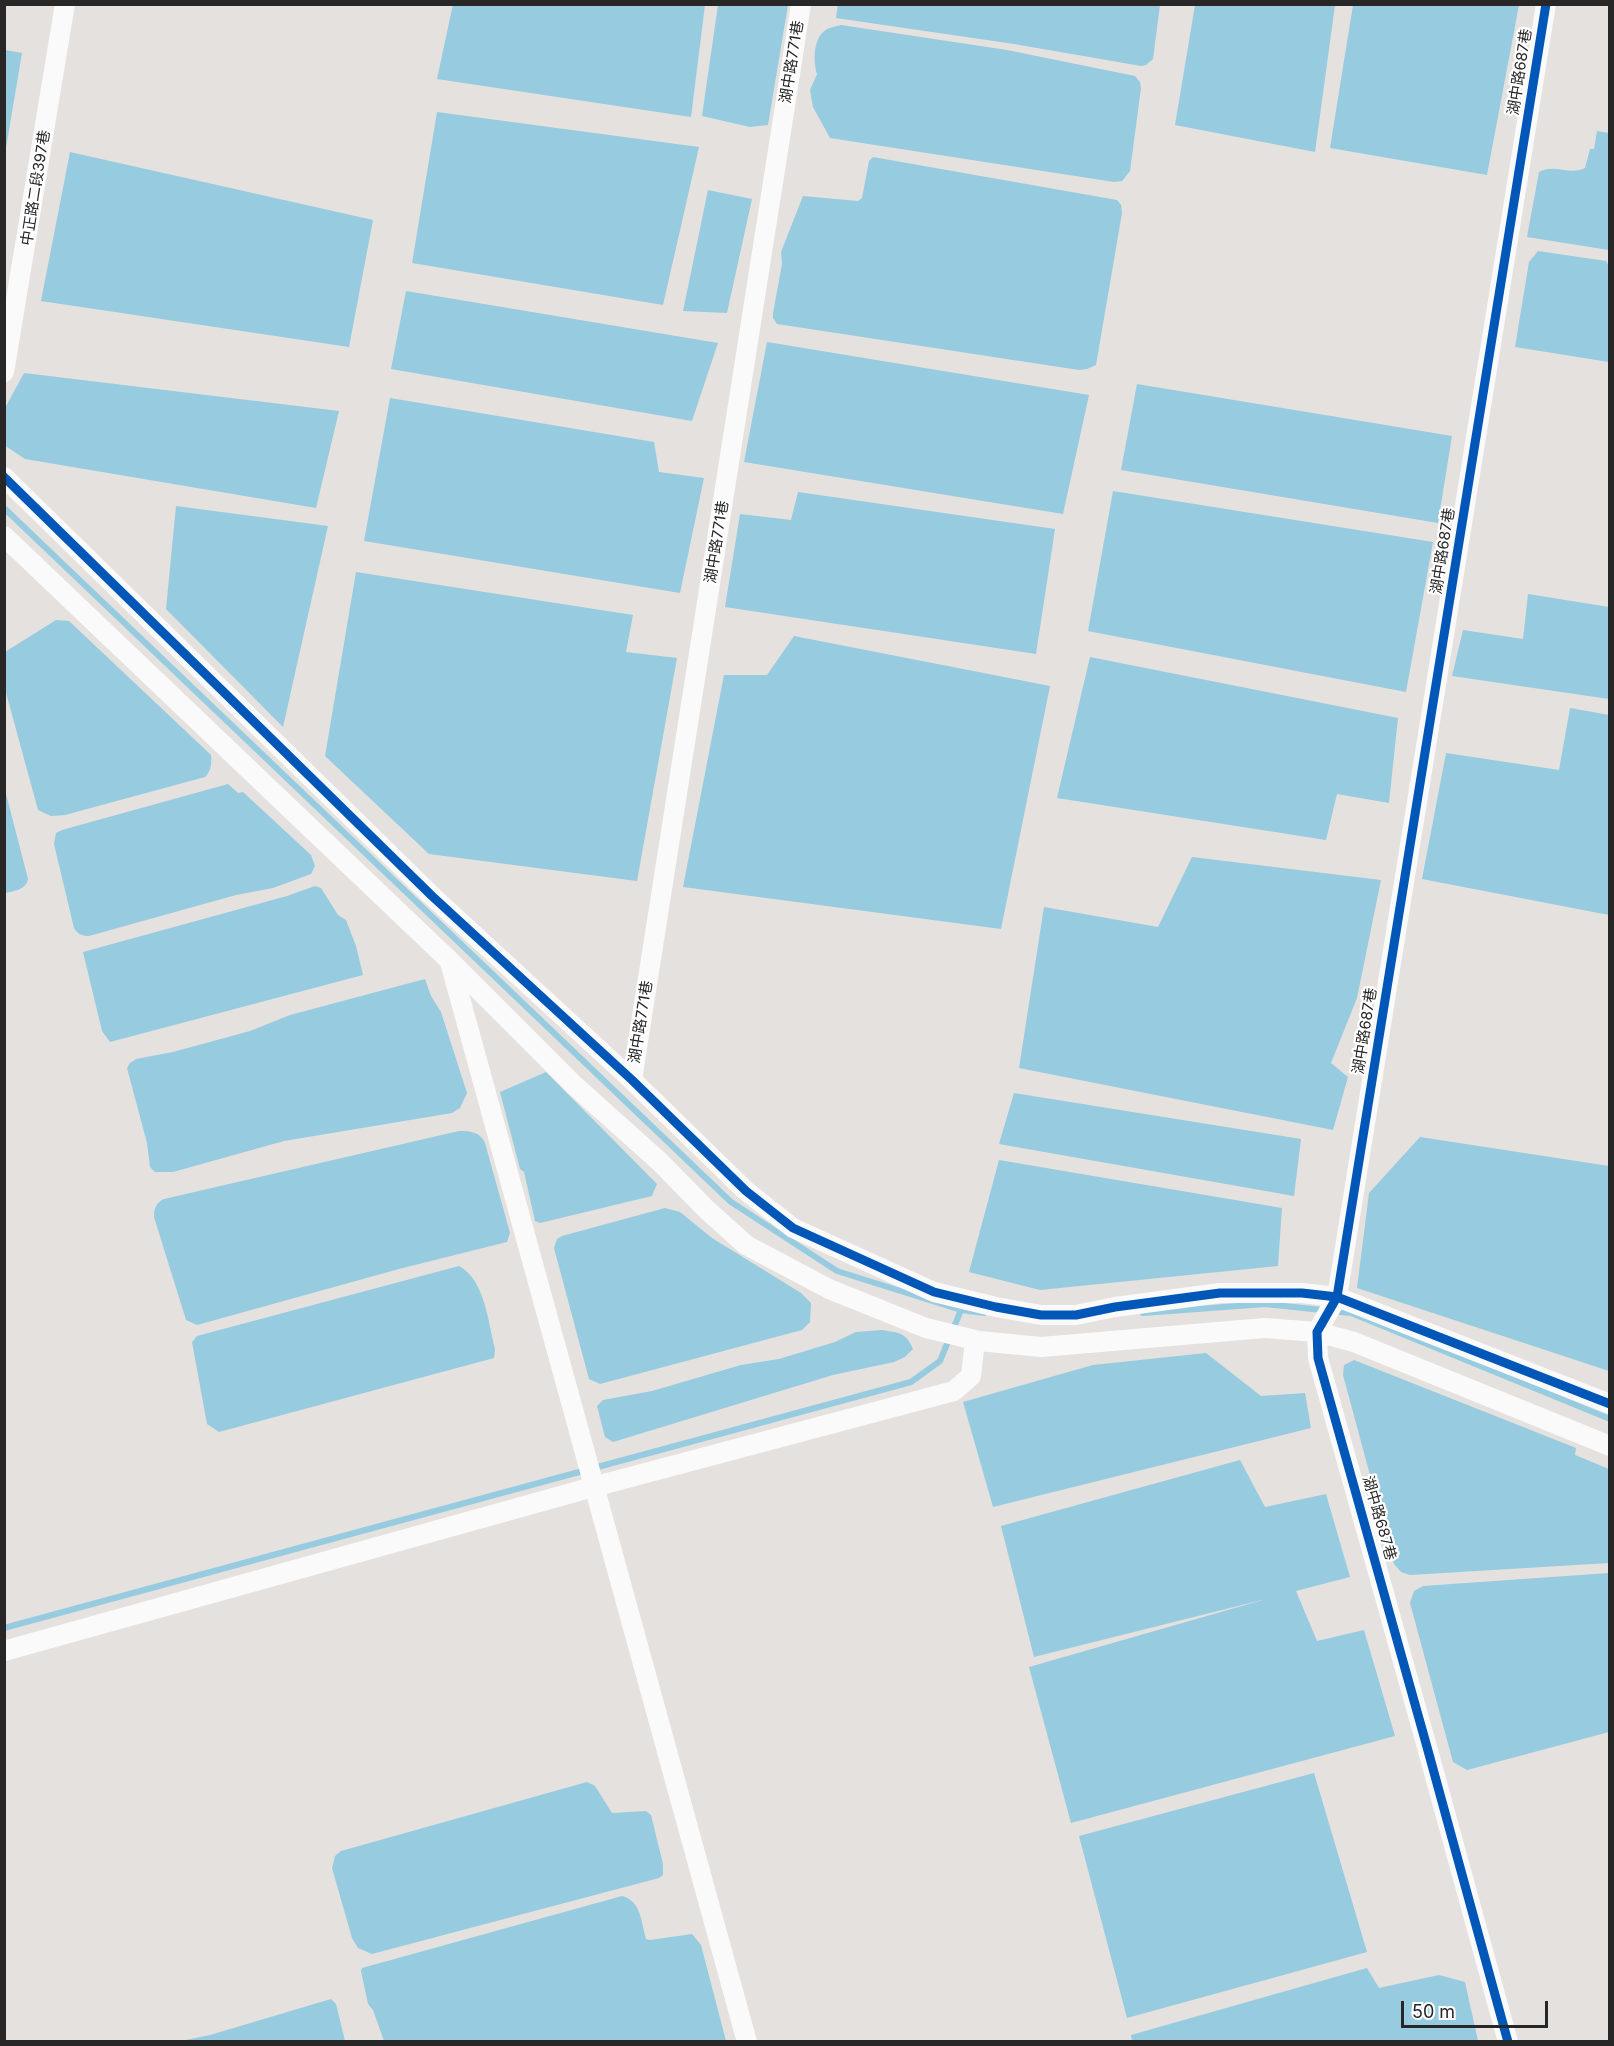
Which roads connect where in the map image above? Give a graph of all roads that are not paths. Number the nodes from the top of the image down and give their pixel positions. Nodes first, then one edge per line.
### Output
1 (65, 4) edge
2 (801, 4) edge
3 (1546, 4) edge
4 (4, 372) edge
5 (4, 477) edge
6 (4, 536) edge
7 (449, 960) junction
8 (632, 1080) junction
9 (1337, 1297) junction
10 (1317, 1332) junction
11 (975, 1340) junction
12 (1610, 1404) edge
13 (1610, 1446) edge
14 (593, 1487) junction
15 (4, 1651) edge
16 (747, 2042) edge
17 (1508, 2042) edge

1 - 4 street, 中正路二段397巷
2 - 8 street, 湖中路771巷
3 - 9 street, 湖中路687巷
5 - 8 street
6 - 7 street
7 - 11 street
7 - 14 street
8 - 9 street
9 - 10 street, 湖中路687巷
9 - 12 street
10 - 11 street
10 - 13 street
10 - 17 street, 湖中路687巷
11 - 14 street
14 - 15 street
14 - 16 street

